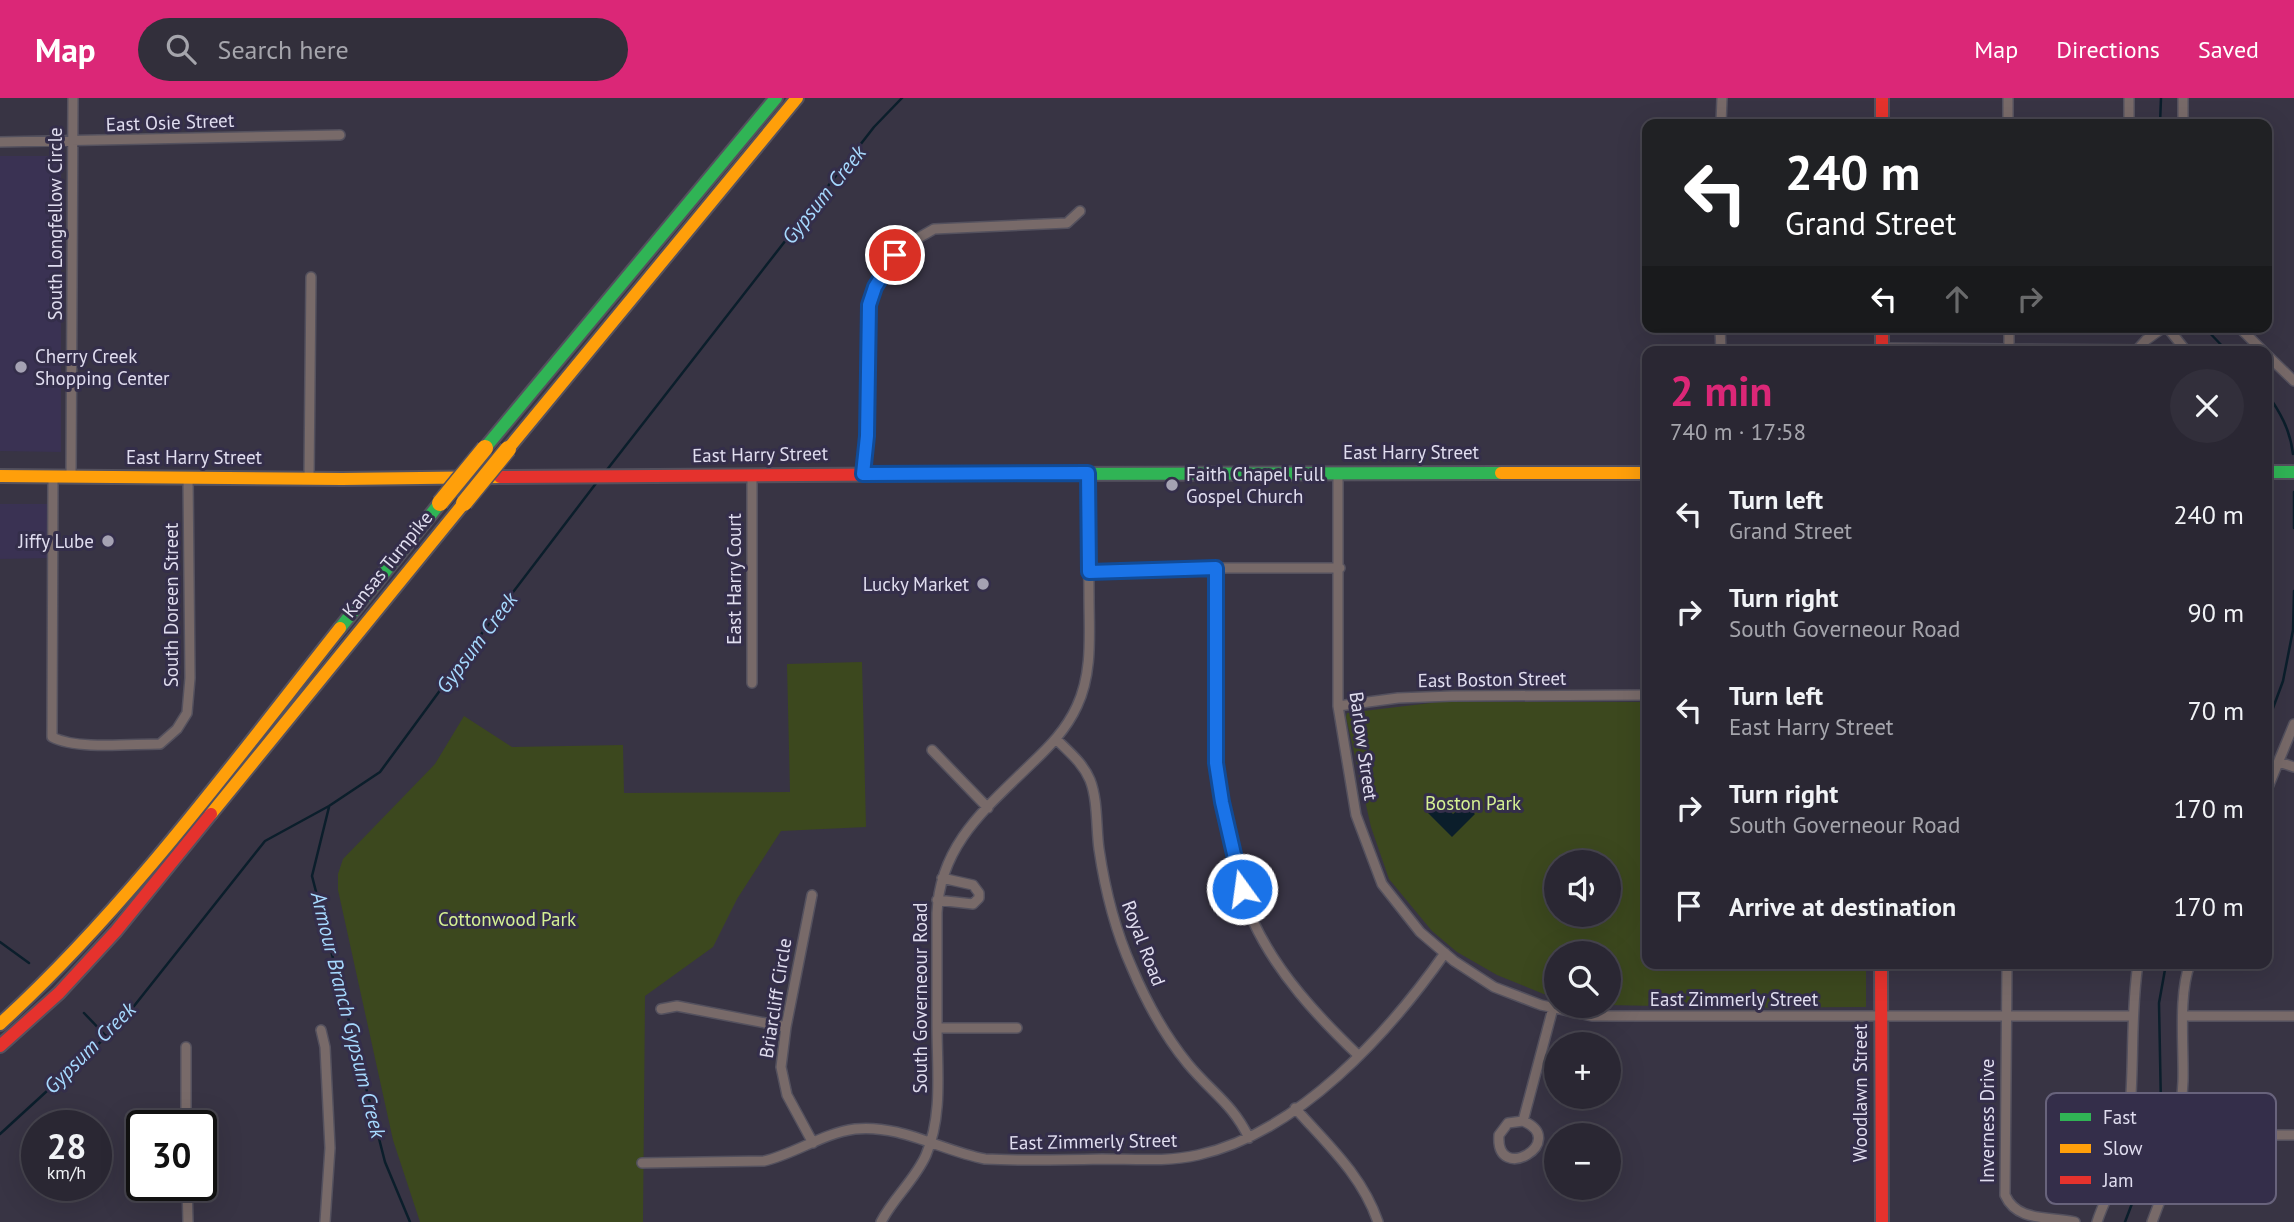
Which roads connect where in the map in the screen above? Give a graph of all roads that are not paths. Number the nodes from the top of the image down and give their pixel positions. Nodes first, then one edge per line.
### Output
1 (73, 98) edge
2 (776, 98) edge
3 (797, 98) edge
4 (1721, 98) edge
5 (1882, 98) edge
6 (2008, 98) edge
7 (2129, 98) edge
8 (2183, 98) edge
9 (1721, 119) edge
10 (1882, 119) edge
11 (2008, 119) edge
12 (2129, 119) edge
13 (2183, 119) edge
14 (340, 135) dead end
15 (72, 141) junction
16 (0, 142) edge
17 (1080, 211) dead end
18 (312, 277) dead end
19 (2156, 333) edge
20 (2171, 333) edge
21 (2245, 333) edge
22 (2141, 346) edge
23 (2182, 346) edge
24 (2258, 346) edge
25 (2272, 359) edge
26 (2293, 376) edge
27 (1338, 472) junction
28 (2272, 472) edge
29 (2294, 472) edge
30 (1088, 473) junction
31 (1642, 473) edge
32 (863, 474) junction
33 (752, 475) junction
34 (0, 476) edge
35 (53, 477) junction
36 (71, 477) junction
37 (188, 477) junction
38 (309, 478) junction
39 (1216, 568) junction
40 (1340, 568) junction
41 (1089, 572) junction
42 (752, 683) dead end
43 (1642, 695) edge
44 (1338, 706) junction
45 (2294, 724) edge
46 (1056, 739) junction
47 (932, 750) dead end
48 (2279, 762) junction
49 (2294, 767) edge
50 (2272, 778) edge
51 (988, 808) junction
52 (942, 878) junction
53 (812, 895) dead end
54 (937, 900) junction
55 (1444, 953) junction
56 (1881, 969) edge
57 (2007, 969) edge
58 (2137, 969) edge
59 (2188, 969) edge
60 (1544, 1005) edge
61 (661, 1009) dead end
62 (2005, 1015) junction
63 (1621, 1016) edge
64 (1881, 1016) junction
65 (2132, 1016) junction
66 (2183, 1016) junction
67 (2294, 1016) edge
68 (1550, 1018) edge
69 (0, 1024) edge
70 (786, 1027) junction
71 (937, 1028) junction
72 (1017, 1028) dead end
73 (321, 1030) dead end
74 (0, 1046) edge
75 (186, 1047) dead end
76 (1359, 1056) junction
77 (2130, 1093) edge
78 (2182, 1093) edge
79 (1295, 1108) junction
80 (186, 1110) edge
81 (1523, 1121) junction
82 (2276, 1135) edge
83 (2294, 1135) edge
84 (1249, 1138) junction
85 (813, 1143) junction
86 (930, 1143) junction
87 (642, 1163) dead end
88 (187, 1201) edge
89 (2103, 1204) edge
90 (2159, 1204) edge
91 (188, 1222) edge
92 (325, 1222) edge
93 (881, 1222) edge
94 (1378, 1222) edge
95 (1882, 1222) edge
96 (2075, 1222) edge
97 (2096, 1222) edge
98 (2152, 1222) edge

1 - 15 street, South Longfellow Circle
2 - 69 main road, Kansas Turnpike, bridge
3 - 74 main road, Kansas Turnpike, bridge
4 - 9 street
5 - 10 main road
6 - 11 street
7 - 12 street
8 - 13 street
14 - 15 street, East Osie Street
15 - 16 street, East Osie Street
15 - 36 street, South Longfellow Circle
17 - 32 street
18 - 38 street
19 - 22 street
20 - 23 street
21 - 24 street
25 - 26 street
27 - 30 main road, East Harry Street
27 - 31 main road, East Harry Street
27 - 40 street, Barlow Street
28 - 29 main road
30 - 32 main road, East Harry Street
30 - 41 street, South Governeour Road
32 - 33 main road, East Harry Street
33 - 38 main road, East Harry Street
33 - 42 street, East Harry Court
34 - 35 main road, East Harry Street
35 - 36 main road, East Harry Street
35 - 37 street, South Doreen Street
36 - 37 main road, East Harry Street
37 - 38 main road, East Harry Street
39 - 40 street
39 - 41 street
39 - 76 street
40 - 44 street, Barlow Street
41 - 46 street, South Governeour Road
43 - 44 street, East Boston Street
44 - 55 street, Barlow Street
45 - 48 street
46 - 51 street, South Governeour Road
46 - 84 street, Royal Road
47 - 51 street
48 - 49 street
48 - 50 street
51 - 52 street, South Governeour Road
52 - 54 street, South Governeour Road
52 - 54 street
53 - 70 street, Briarcliff Circle
54 - 71 street, South Governeour Road
55 - 60 street, East Zimmerly Street
55 - 76 street, East Zimmerly Street
56 - 64 main road, Woodlawn Street
57 - 62 street, Inverness Drive
58 - 65 street
59 - 66 street
61 - 70 street
62 - 64 street, East Zimmerly Street
62 - 65 street, East Zimmerly Street
62 - 96 street, Inverness Drive
63 - 64 street, East Zimmerly Street
64 - 95 main road, Woodlawn Street
65 - 77 street
66 - 67 street
66 - 78 street
68 - 81 street
70 - 85 street, Briarcliff Circle
71 - 72 street
71 - 86 street, South Governeour Road
73 - 92 street
75 - 80 street
76 - 79 street, East Zimmerly Street
79 - 84 street, East Zimmerly Street
79 - 94 street
81 - 81 street
82 - 83 street
84 - 86 street, East Zimmerly Street
85 - 86 street, East Zimmerly Street
85 - 87 street, East Zimmerly Street
86 - 93 street, South Governeour Road
88 - 91 street
89 - 97 street
90 - 98 street

